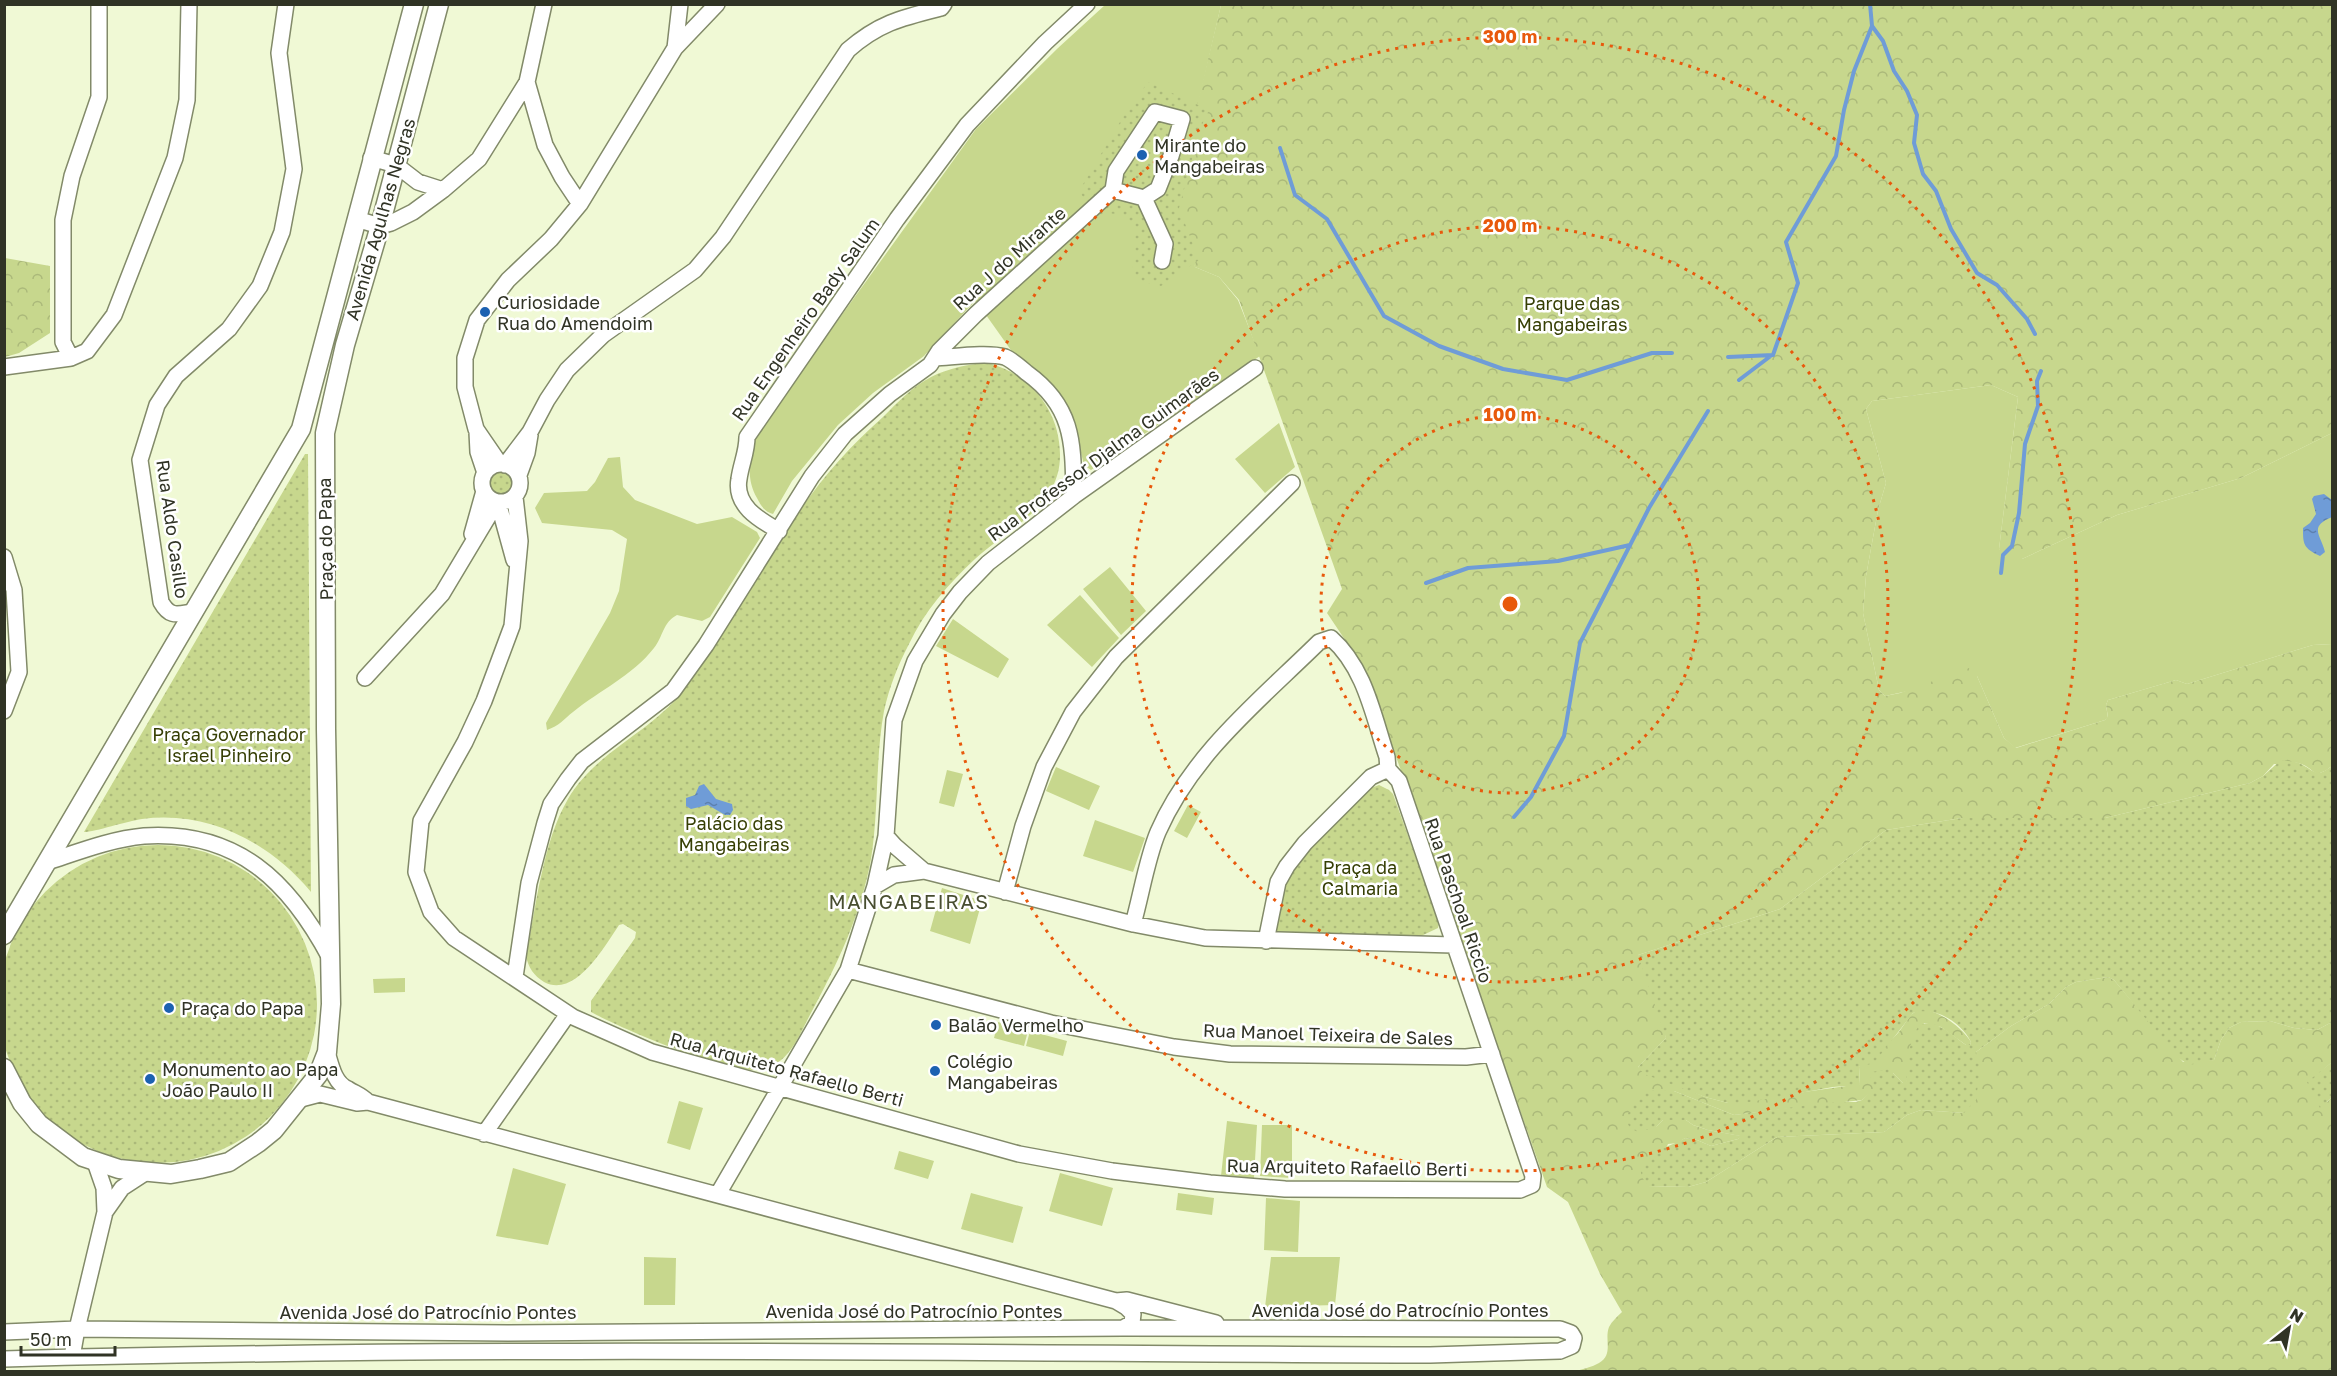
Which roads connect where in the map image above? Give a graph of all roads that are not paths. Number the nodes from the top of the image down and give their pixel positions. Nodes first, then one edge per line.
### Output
1 (99, 4) edge
2 (189, 4) edge
3 (286, 4) edge
4 (414, 4) edge
5 (439, 4) edge
6 (544, 4) edge
7 (680, 4) edge
8 (717, 4) edge
9 (944, 4) edge
10 (1087, 4) edge
11 (675, 48) junction
12 (527, 82) junction
13 (371, 158) junction
14 (396, 165) junction
15 (418, 182) junction
16 (444, 190) junction
17 (1113, 190) junction
18 (1144, 198) junction
19 (580, 204) junction
20 (412, 212) junction
21 (356, 219) junction
22 (380, 226) junction
23 (1162, 261) dead end
24 (71, 358) junction
25 (935, 358) junction
26 (4, 367) edge
27 (1255, 368) dead end
28 (301, 429) junction
29 (476, 429) junction
30 (530, 432) junction
31 (325, 433) junction
32 (503, 465) junction
33 (485, 473) junction
34 (519, 475) junction
35 (1292, 483) dead end
36 (484, 491) junction
37 (1074, 496) junction
38 (515, 497) junction
39 (498, 502) junction
40 (779, 531) junction
41 (468, 552) junction
42 (4, 557) edge
43 (518, 572) junction
44 (193, 612) junction
45 (365, 678) dead end
46 (4, 711) edge
47 (1388, 769) junction
48 (886, 836) junction
49 (47, 862) junction
50 (924, 871) junction
51 (875, 886) junction
52 (1005, 892) junction
53 (1133, 924) junction
54 (4, 935) edge
55 (1266, 941) junction
56 (1453, 945) junction
57 (330, 958) junction
58 (848, 970) junction
59 (515, 977) junction
60 (568, 1014) junction
61 (327, 1052) junction
62 (1492, 1054) junction
63 (4, 1068) edge
64 (779, 1087) junction
65 (301, 1099) junction
66 (368, 1102) junction
67 (484, 1134) junction
68 (95, 1162) junction
69 (145, 1173) junction
70 (1532, 1185) joint
71 (718, 1194) junction
72 (105, 1212) junction
73 (1116, 1301) junction
74 (1123, 1328) junction
75 (77, 1329) junction
76 (1238, 1329) junction
77 (4, 1332) edge
78 (72, 1357) junction
79 (4, 1359) edge

1 - 24 street
2 - 24 street
3 - 44 street, Rua Aldo Casillo
4 - 13 street, Avenida Agulhas Negras
5 - 14 street, Avenida Agulhas Negras
6 - 12 street
7 - 11 street
8 - 11 street
9 - 30 street
10 - 40 street, Rua Engenheiro Bady Salum
11 - 19 street
12 - 16 street
12 - 19 street
13 - 14 street
13 - 21 street, Avenida Agulhas Negras
14 - 15 street
14 - 22 street, Avenida Agulhas Negras
15 - 16 street
15 - 20 street
16 - 20 street
17 - 18 street
17 - 18 street
17 - 25 street, Rua J do Mirante
18 - 23 street
19 - 29 street
20 - 22 street
21 - 22 street
21 - 28 street, Avenida Agulhas Negras
22 - 31 street, Avenida Agulhas Negras
24 - 26 street
25 - 37 street
25 - 40 street, Rua J do Mirante
27 - 37 street, Rua Professor Djalma Guimarães
28 - 31 street
28 - 44 street
29 - 32 street
29 - 33 street
30 - 32 street
30 - 34 street
31 - 57 street, Praça do Papa
32 - 33 street
32 - 34 street
33 - 36 street
34 - 38 street
35 - 52 street
36 - 39 street
36 - 41 street
37 - 48 street, Rua Professor Djalma Guimarães
38 - 39 street
38 - 43 street, Rua Arquiteto Rafaello Berti
39 - 41 street
39 - 43 street, Rua Arquiteto Rafaello Berti
40 - 59 street
41 - 45 street
42 - 46 street
43 - 59 street, Rua Arquiteto Rafaello Berti
44 - 49 street
47 - 53 street, Rua Paschoal Riccio
47 - 55 street
47 - 56 street, Rua Paschoal Riccio
48 - 50 street
48 - 51 street, Rua Professor Djalma Guimarães
49 - 54 street
49 - 57 street
50 - 51 street
50 - 52 street
51 - 58 street, Rua Professor Djalma Guimarães
52 - 53 street
53 - 55 street
55 - 56 street
56 - 62 street, Rua Paschoal Riccio
57 - 61 street, Praça do Papa
58 - 62 street, Rua Manoel Teixeira de Sales
58 - 64 street, Rua Professor Djalma Guimarães
59 - 60 street, Rua Arquiteto Rafaello Berti
60 - 64 street, Rua Arquiteto Rafaello Berti
60 - 67 street
61 - 65 street, Praça do Papa
61 - 66 street
62 - 70 street, Rua Paschoal Riccio
63 - 68 street, Praça do Papa
64 - 70 street, Rua Arquiteto Rafaello Berti
64 - 71 street, Rua Professor Djalma Guimarães
65 - 66 street
65 - 69 street, Praça do Papa
66 - 67 street
67 - 71 street
68 - 69 street, Praça do Papa
68 - 72 street
69 - 72 street
71 - 73 street
72 - 75 street
73 - 74 street
73 - 76 street
74 - 75 street, Avenida José do Patrocínio Pontes
74 - 76 street, Avenida José do Patrocínio Pontes
75 - 77 street, Avenida José do Patrocínio Pontes
75 - 78 street
76 - 78 street, Avenida José do Patrocínio Pontes
78 - 79 street, Avenida José do Patrocínio Pontes

